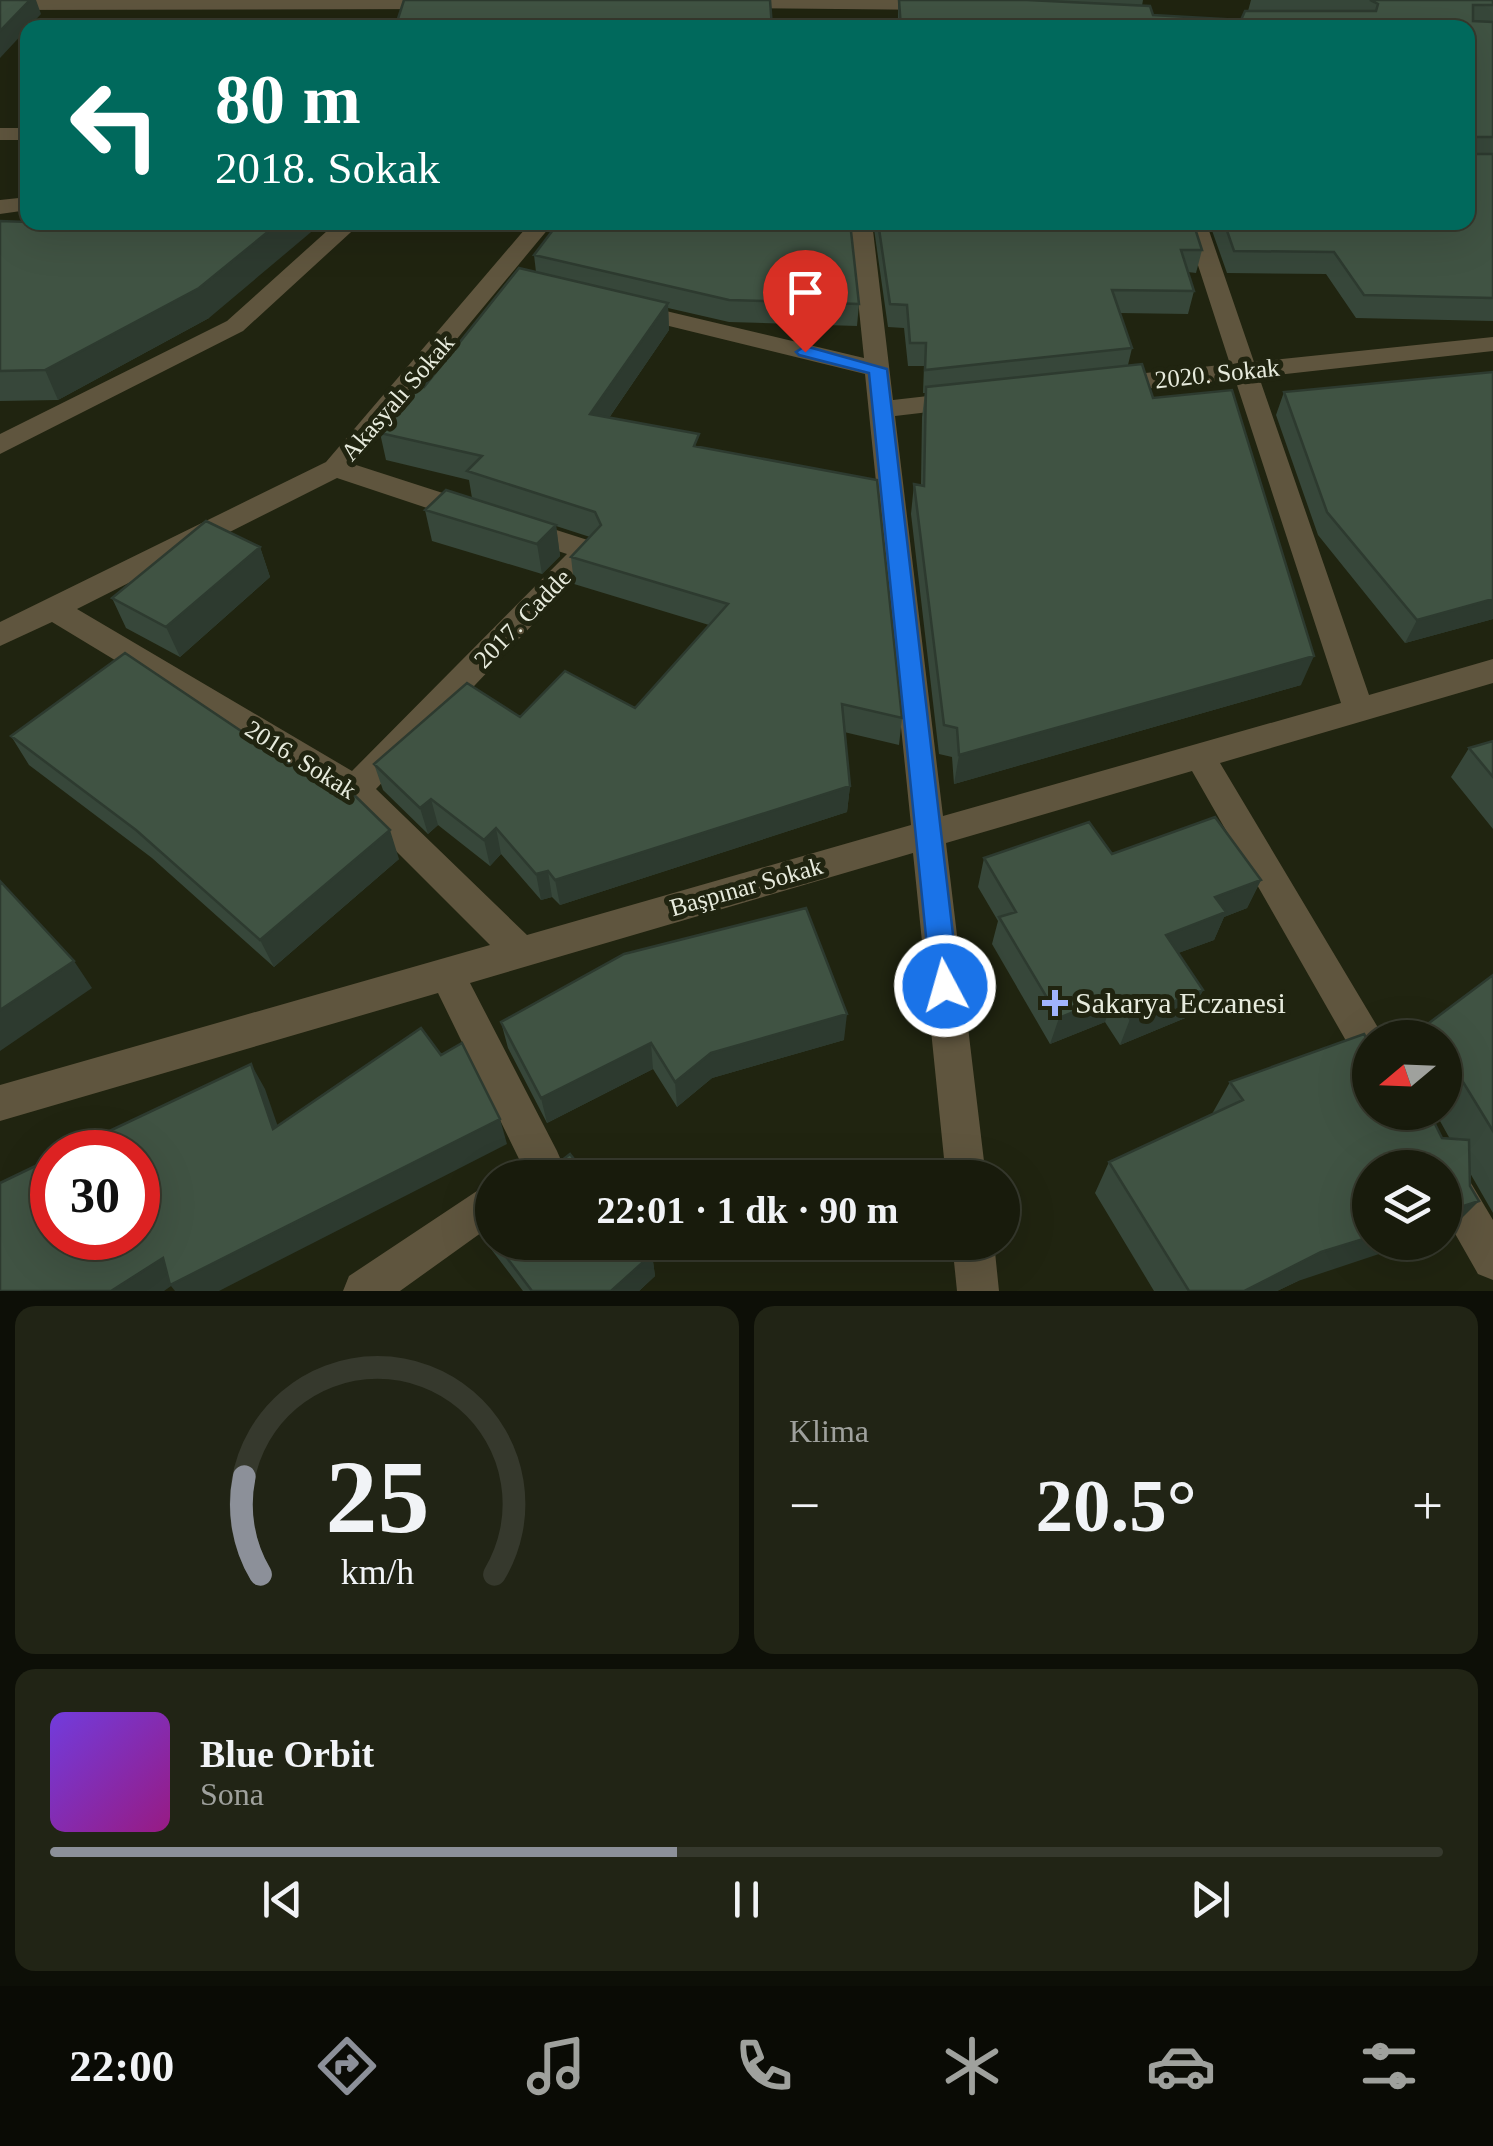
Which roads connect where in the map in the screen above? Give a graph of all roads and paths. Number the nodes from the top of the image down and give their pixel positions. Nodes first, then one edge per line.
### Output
1 (837, 1) edge
2 (110, 3) edge
3 (716, 3) edge
4 (462, 4) edge
5 (0, 6) edge
6 (951, 6) edge
7 (342, 230) edge
8 (538, 230) edge
9 (863, 230) edge
10 (1198, 230) edge
11 (607, 304) edge
12 (1493, 344) edge
13 (878, 369) junction
14 (1246, 370) junction
15 (1074, 388) edge
16 (997, 397) edge
17 (882, 409) junction
18 (37, 427) junction
19 (0, 428) edge
20 (0, 445) edge
21 (335, 468) junction
22 (52, 608) junction
23 (0, 635) edge
24 (1493, 671) edge
25 (1359, 710) junction
26 (1199, 755) junction
27 (355, 789) junction
28 (928, 834) junction
29 (518, 950) junction
30 (446, 972) junction
31 (1354, 1020) edge
32 (0, 1103) edge
33 (540, 1160) edge
34 (964, 1160) edge
35 (1462, 1205) edge
36 (475, 1213) edge
37 (1493, 1259) edge
38 (975, 1260) edge
39 (364, 1291) edge
40 (978, 1291) edge

1 - 3 street
1 - 6 street
2 - 4 street
2 - 5 street
7 - 18 street
8 - 21 street, Akasyalı Sokak
9 - 13 street
10 - 14 street
11 - 13 street
12 - 14 street, 2020. Sokak
13 - 17 street
14 - 15 street, 2020. Sokak
14 - 25 street
16 - 17 street
17 - 28 street
18 - 19 street
18 - 20 street
21 - 22 street, Akasyalı Sokak
21 - 27 street, 2017. Cadde
22 - 23 street, Akasyalı Sokak
22 - 27 street, 2016. Sokak
24 - 25 street, Başpınar Sokak
25 - 26 street, Başpınar Sokak
26 - 28 street, Başpınar Sokak
26 - 31 street
27 - 29 street, 2016. Sokak
28 - 29 street, Başpınar Sokak
28 - 34 street
29 - 30 street, Başpınar Sokak
30 - 32 street, Başpınar Sokak
30 - 33 street
35 - 37 street
36 - 39 street
38 - 40 street

